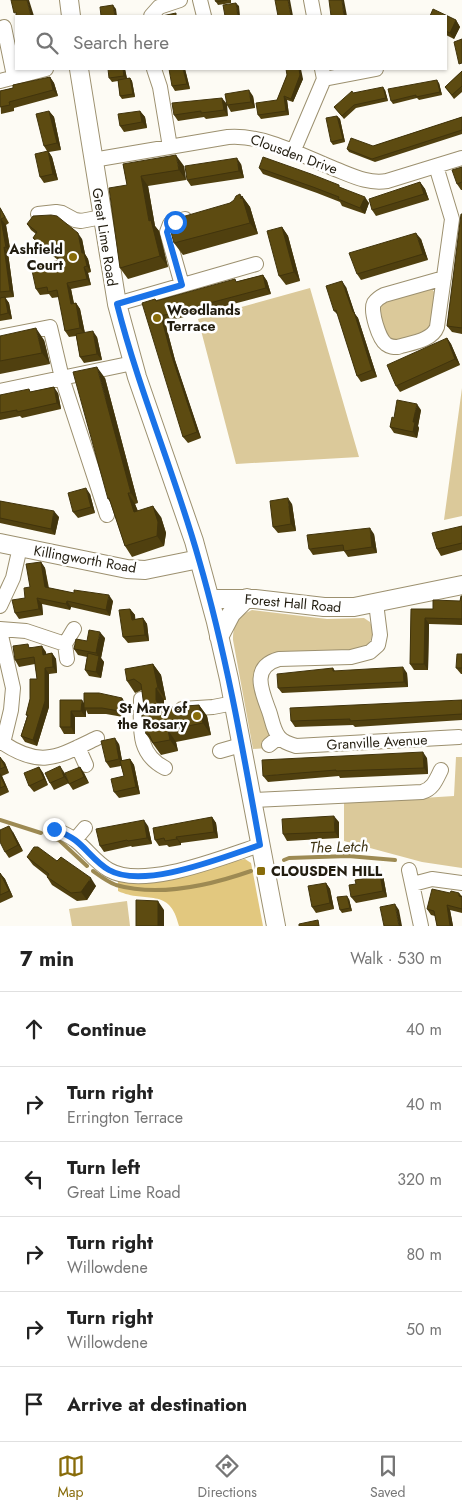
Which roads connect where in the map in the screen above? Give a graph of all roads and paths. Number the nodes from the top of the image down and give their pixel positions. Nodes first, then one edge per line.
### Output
1 (68, 0) edge
2 (180, 0) edge
3 (200, 0) edge
4 (311, 0) edge
5 (71, 15) edge
6 (151, 15) edge
7 (204, 15) edge
8 (314, 15) edge
9 (4, 27) dead end
10 (41, 70) edge
11 (79, 70) edge
12 (154, 70) edge
13 (365, 70) edge
14 (323, 74) edge
15 (14, 76) junction
16 (0, 81) edge
17 (170, 146) junction
18 (293, 152) junction
19 (462, 158) edge
20 (93, 160) junction
21 (436, 166) junction
22 (38, 214) edge
23 (200, 215) edge
24 (102, 217) junction
25 (256, 264) dead end
26 (444, 278) junction
27 (182, 285) junction
28 (117, 304) junction
29 (0, 337) edge
30 (132, 363) junction
31 (62, 378) junction
32 (0, 390) edge
33 (107, 515) dead end
34 (189, 526) junction
35 (0, 543) edge
36 (20, 547) junction
37 (199, 559) junction
38 (165, 566) junction
39 (462, 585) edge
40 (247, 598) junction
41 (210, 599) junction
42 (376, 604) junction
43 (0, 606) edge
44 (74, 629) dead end
45 (0, 630) edge
46 (220, 637) junction
47 (65, 644) junction
48 (3, 654) edge
49 (67, 659) dead end
50 (141, 699) edge
51 (234, 703) junction
52 (172, 710) edge
53 (459, 737) dead end
54 (97, 738) dead end
55 (2, 743) edge
56 (241, 745) junction
57 (78, 747) junction
58 (220, 751) dead end
59 (86, 765) dead end
60 (165, 768) dead end
61 (441, 770) dead end
62 (252, 800) junction
63 (85, 828) dead end
64 (54, 829) dead end
65 (75, 840) junction
66 (260, 845) junction
67 (462, 883) edge
68 (276, 926) edge
69 (421, 926) edge

1 - 5 main road
2 - 6 street
3 - 7 street
4 - 8 street
9 - 15 street
10 - 15 street
11 - 20 main road, Great Lime Road
12 - 17 street
13 - 14 street
14 - 18 street
15 - 16 street
17 - 18 street, Clousden Drive
17 - 20 street, Clousden Drive
18 - 21 street, Clousden Drive
19 - 21 street, Clousden Drive
20 - 24 main road, Great Lime Road
21 - 26 street
22 - 24 street
23 - 27 street
24 - 28 main road, Great Lime Road
25 - 27 street
26 - 26 street
27 - 28 street
28 - 30 main road, Great Lime Road
29 - 31 street
30 - 31 street
30 - 34 main road, Great Lime Road
31 - 32 street
31 - 33 street
34 - 37 main road, Great Lime Road
34 - 38 main road
35 - 36 main road, Killingworth Road
36 - 38 main road, Killingworth Road
36 - 43 street
37 - 38 main road, Killingworth Road
37 - 41 main road, Great Lime Road
39 - 42 main road, Forest Hall Road
40 - 41 main road, Forest Hall Road
40 - 42 main road, Forest Hall Road
40 - 46 main road
41 - 46 main road, Great Lime Road
42 - 53 street, Granville Avenue
44 - 47 street
45 - 47 street
45 - 48 street
46 - 51 main road, Great Lime Road
47 - 49 street
48 - 55 street
50 - 60 street
51 - 52 street
51 - 56 main road, Great Lime Road
54 - 57 street
55 - 57 street
56 - 58 street
56 - 62 main road, Great Lime Road
57 - 59 street
61 - 62 street
62 - 66 main road, Great Lime Road
63 - 65 street
64 - 65 street
65 - 66 street
66 - 68 main road, Great Lime Road
67 - 69 street

